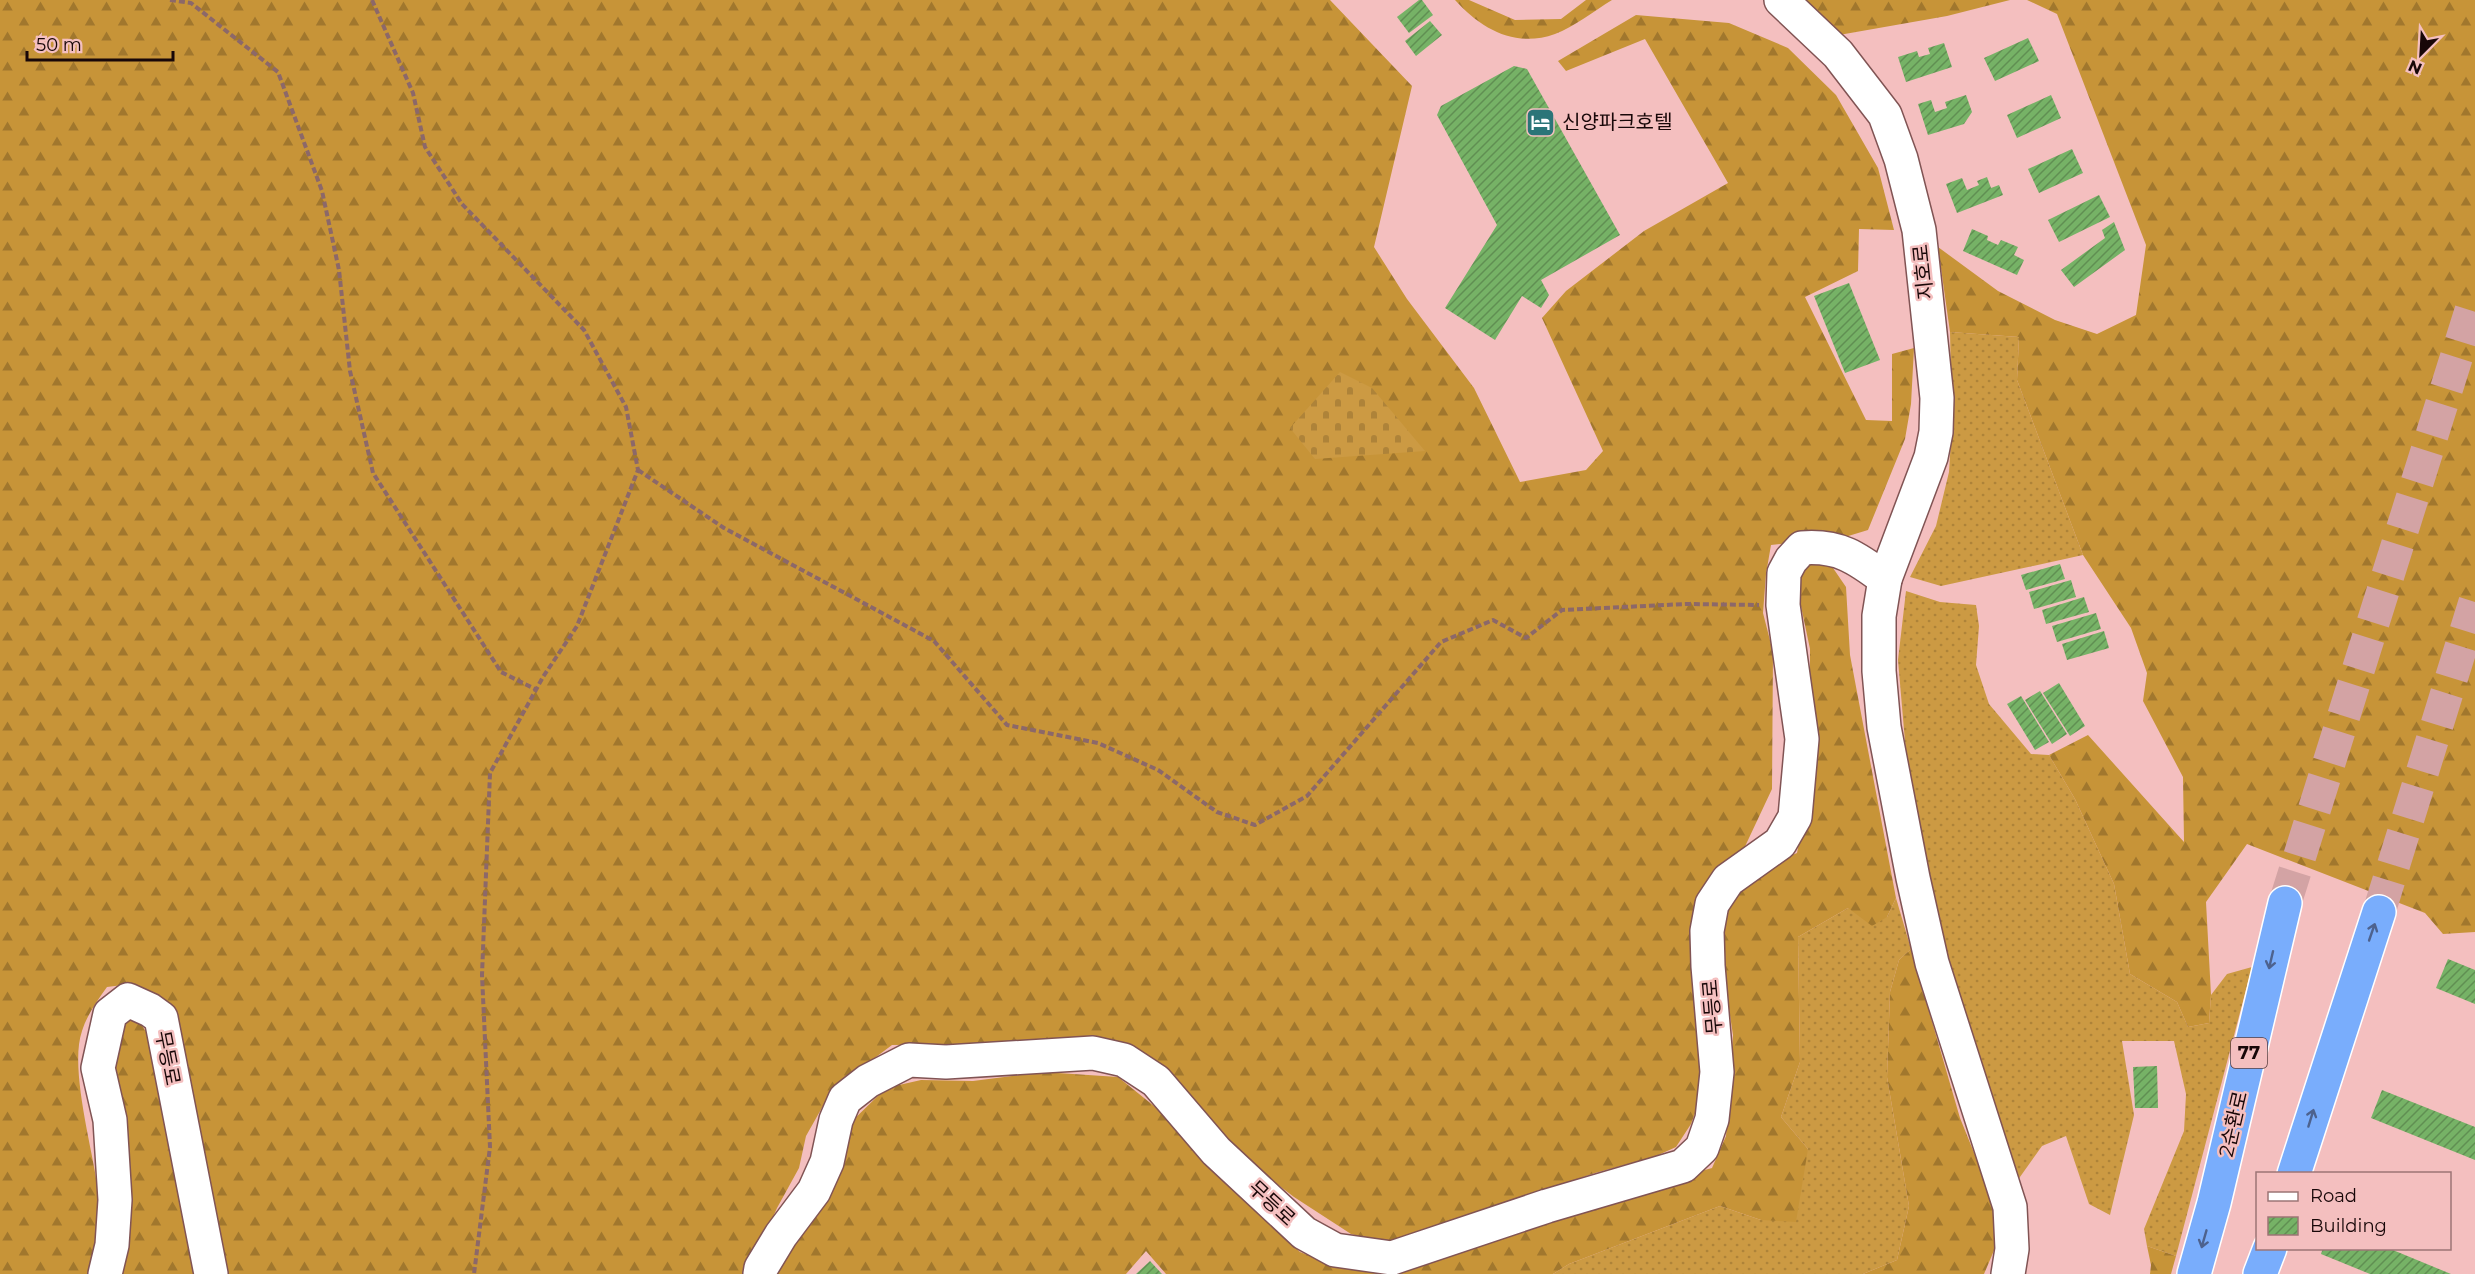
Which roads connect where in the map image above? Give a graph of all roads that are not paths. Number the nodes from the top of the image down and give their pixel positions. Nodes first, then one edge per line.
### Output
1 (1781, 0) edge
2 (1885, 579) junction
3 (2285, 903) tunnel mouth
4 (2379, 912) tunnel mouth
5 (2294, 1172) edge
6 (2269, 1250) edge
7 (105, 1274) edge
8 (211, 1274) edge
9 (760, 1274) edge
10 (2008, 1274) edge
11 (2194, 1274) edge
12 (2260, 1274) edge

1 - 2 main road, 지호로
2 - 9 main road, 무등로
2 - 10 main road
3 -> 11 highway, 2순환로 / 77
5 -> 4 highway
6 - 12 highway
7 - 8 main road, 무등로

